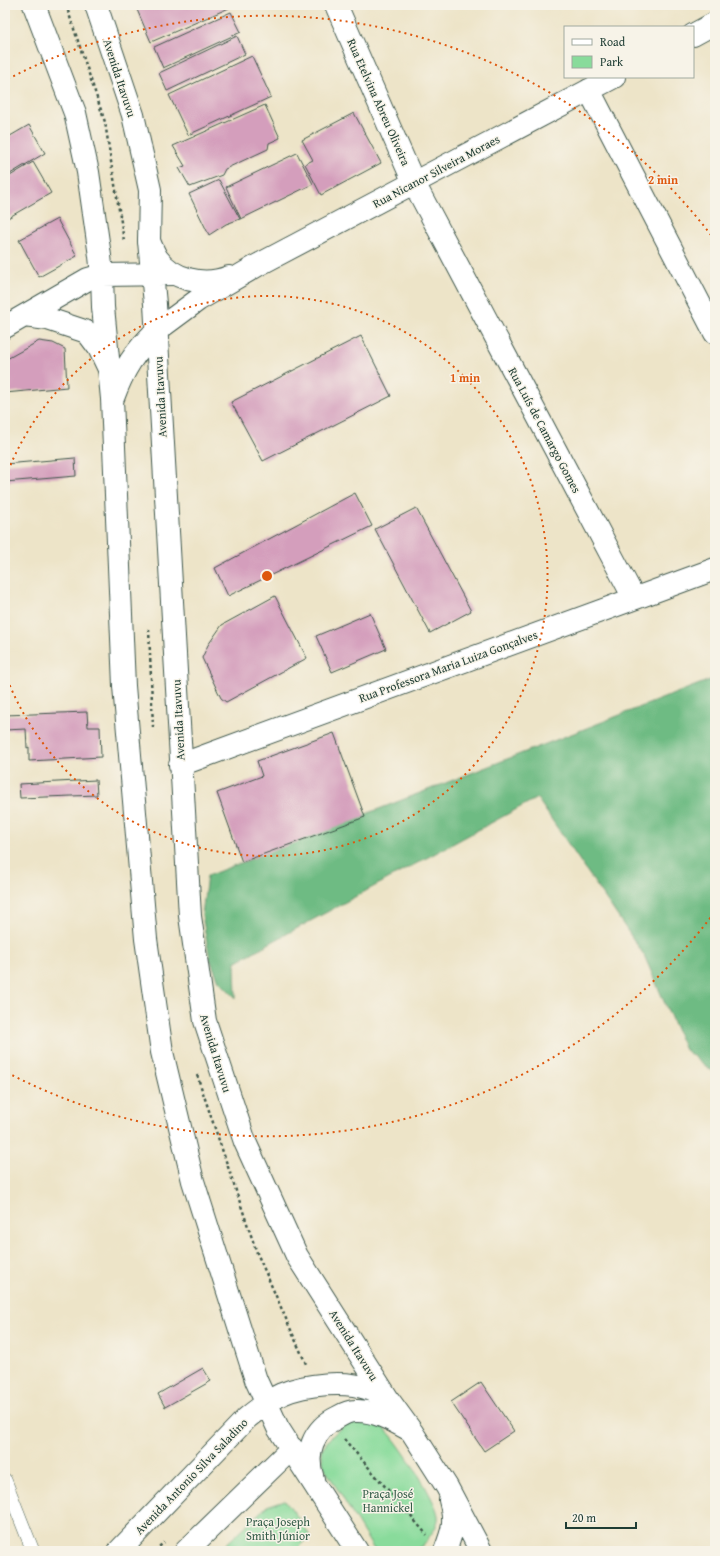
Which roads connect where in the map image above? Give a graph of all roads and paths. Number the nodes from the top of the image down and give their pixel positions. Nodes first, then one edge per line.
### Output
1 (34, 5) edge
2 (96, 5) edge
3 (342, 7) edge
4 (715, 23) edge
5 (694, 34) edge
6 (612, 78) edge
7 (589, 90) junction
8 (414, 183) junction
9 (149, 241) junction
10 (456, 262) joint
11 (258, 265) junction
12 (151, 274) junction
13 (174, 274) junction
14 (102, 275) junction
15 (24, 316) junction
16 (5, 327) edge
17 (156, 331) junction
18 (715, 333) edge
19 (110, 369) junction
20 (112, 399) junction
21 (715, 569) edge
22 (634, 598) junction
23 (180, 765) junction
24 (388, 1399) junction
25 (266, 1404) junction
26 (412, 1432) junction
27 (292, 1448) junction
28 (5, 1480) edge
29 (316, 1487) junction
30 (447, 1487) junction
31 (33, 1551) edge
32 (119, 1551) edge
33 (186, 1551) edge
34 (357, 1551) edge
35 (444, 1551) edge
36 (481, 1551) edge

1 - 14 main road
2 - 9 main road, Avenida Itavuvu
3 - 8 main road, Rua Etelvina Abreu Oliveira
4 - 5 main road
6 - 7 main road, Rua Nicanor Silveira Moraes
7 - 8 main road, Rua Nicanor Silveira Moraes
7 - 18 main road
8 - 10 main road, Rua Etelvina Abreu Oliveira
8 - 11 main road, Rua Nicanor Silveira Moraes
9 - 12 main road, Avenida Itavuvu
9 - 13 main road, Rua Nicanor Silveira Moraes
10 - 22 main road, Rua Luís de Camargo Gomes
11 - 13 main road, Rua Nicanor Silveira Moraes
11 - 17 main road, Rua Nicanor Silveira Moraes
12 - 13 main road
12 - 14 main road
12 - 17 main road, Avenida Itavuvu
14 - 15 main road
14 - 19 main road
15 - 16 main road
15 - 19 main road
17 - 20 main road, Rua Nicanor Silveira Moraes
17 - 23 main road, Avenida Itavuvu
19 - 20 main road
20 - 25 main road
21 - 22 main road, Rua Professora Maria Luiza Gonçalves
22 - 23 main road, Rua Professora Maria Luiza Gonçalves
23 - 24 main road, Avenida Itavuvu
24 - 25 main road, Avenida Itavuvu
24 - 26 main road, Avenida Itavuvu
25 - 27 main road
25 - 32 main road, Avenida Antonio Silva Saladino
26 - 29 main road
26 - 30 main road, Avenida Itavuvu
27 - 29 main road
27 - 33 main road
28 - 31 lane
29 - 34 main road
30 - 35 main road
30 - 36 main road, Avenida Itavuvu

